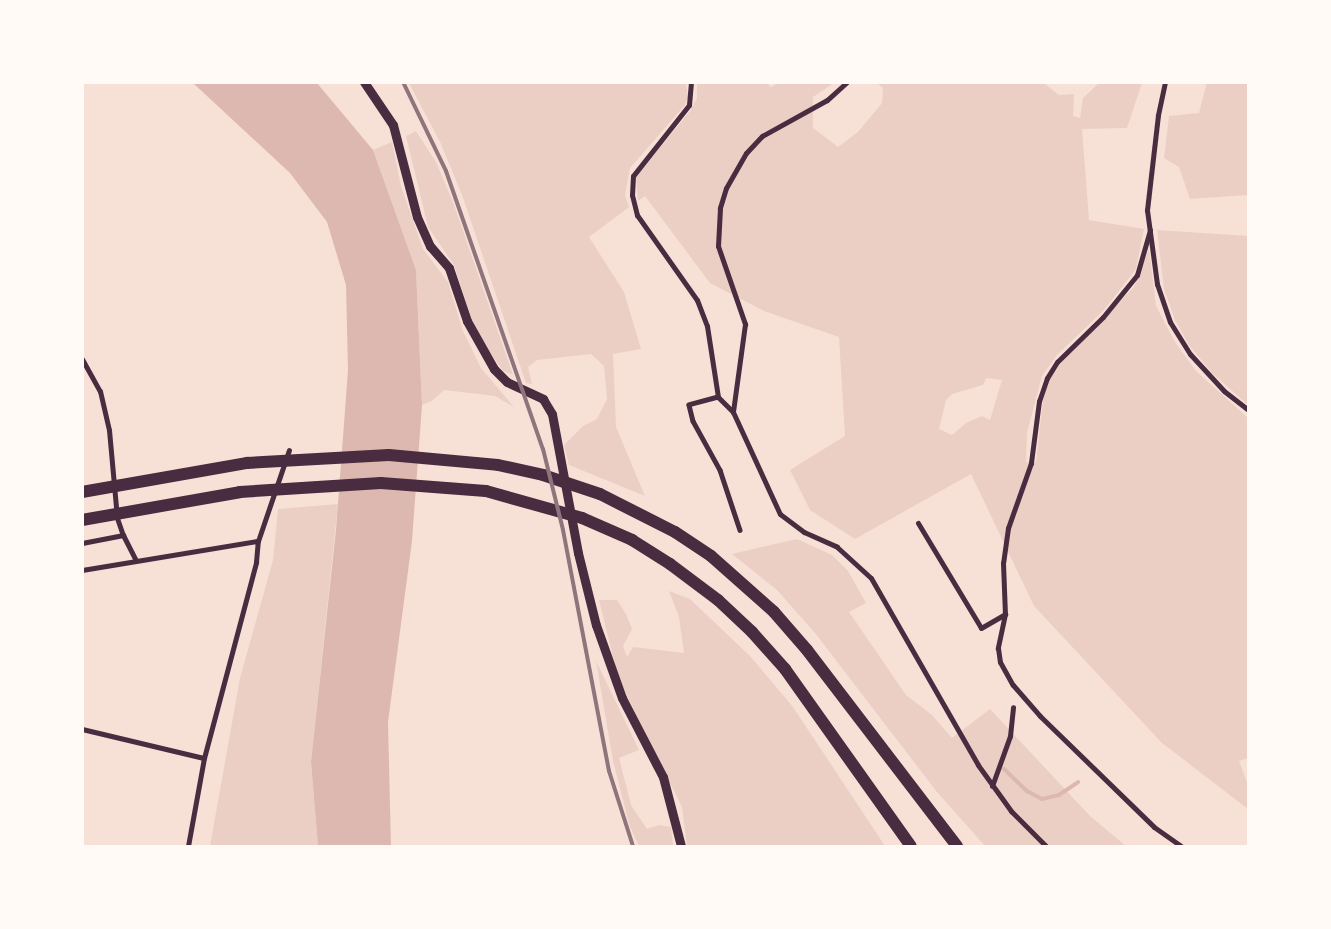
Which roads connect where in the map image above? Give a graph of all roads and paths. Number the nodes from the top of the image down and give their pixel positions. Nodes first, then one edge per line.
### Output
1 (364, 82) edge
2 (691, 82) edge
3 (847, 82) edge
4 (1165, 82) edge
5 (1150, 230) junction
6 (82, 359) edge
7 (718, 397) junction
8 (1248, 410) edge
9 (733, 412) junction
10 (289, 450) dead end
11 (82, 492) edge
12 (82, 520) edge
13 (918, 523) dead end
14 (740, 530) dead end
15 (123, 535) junction
16 (258, 541) junction
17 (82, 543) edge
18 (135, 559) junction
19 (82, 570) edge
20 (1005, 614) junction
21 (1014, 707) dead end
22 (82, 729) edge
23 (204, 758) junction
24 (992, 786) junction
25 (188, 846) edge
26 (681, 846) edge
27 (912, 846) edge
28 (957, 846) edge
29 (1046, 846) edge
30 (1181, 846) edge

1 - 26 street
2 - 7 street
3 - 9 street
4 - 5 street
5 - 8 street
5 - 20 street
6 - 15 street
7 - 9 street
7 - 14 street
9 - 24 street
10 - 16 street
11 - 28 highway
12 - 27 highway
13 - 20 street
15 - 17 street
15 - 18 street
16 - 18 street
16 - 23 street
18 - 19 street
20 - 30 street
21 - 24 street
22 - 23 street
23 - 25 street
24 - 29 street

